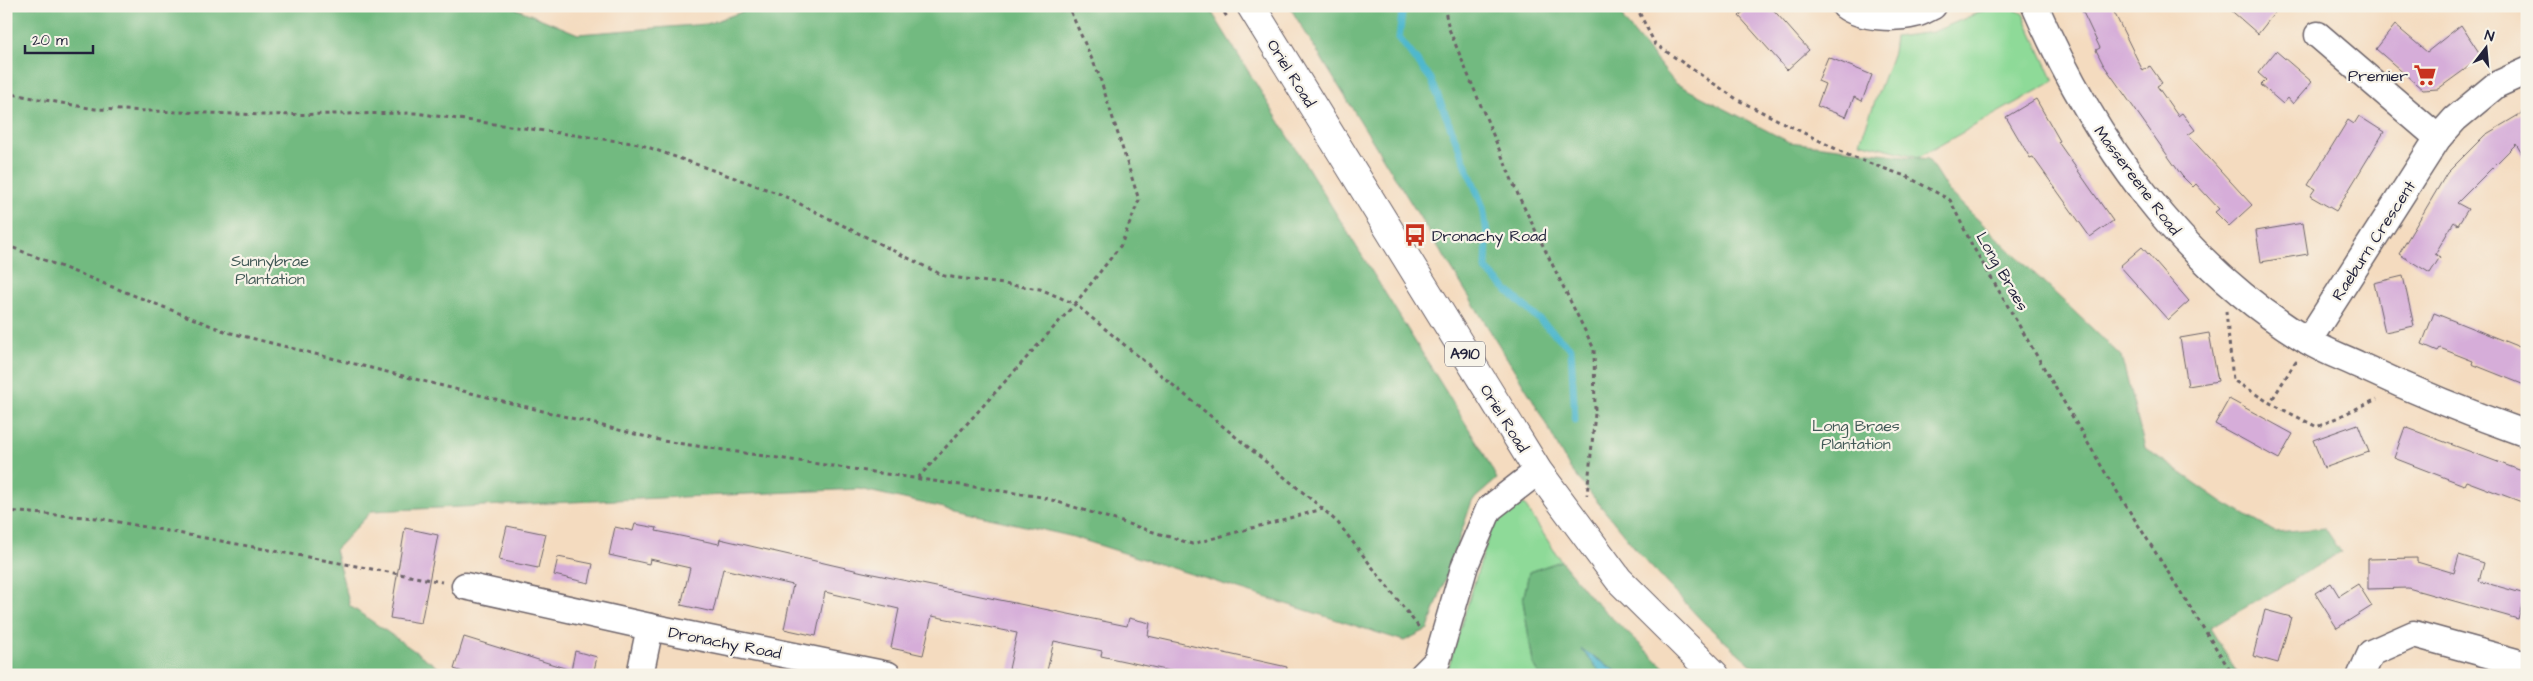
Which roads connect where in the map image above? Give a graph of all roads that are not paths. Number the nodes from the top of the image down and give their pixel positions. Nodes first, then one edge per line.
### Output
1 (1251, 6) edge
2 (1844, 6) edge
3 (1933, 6) edge
4 (2035, 6) edge
5 (2318, 34) dead end
6 (2527, 71) edge
7 (2438, 138) junction
8 (2308, 342) junction
9 (2527, 434) edge
10 (1538, 471) junction
11 (465, 586) road end
12 (650, 627) junction
13 (1430, 658) edge
14 (2527, 665) edge
15 (640, 675) edge
16 (888, 675) edge
17 (1715, 675) edge
18 (2361, 675) edge

1 - 10 main road, Oriel Road / A910
2 - 3 street
4 - 8 street, Massereene Road
5 - 7 street
6 - 7 street, Raeburn Crescent
7 - 8 street, Raeburn Crescent
8 - 9 street, Massereene Road
10 - 13 street
10 - 17 main road, Oriel Road / A910
11 - 12 street, Dronachy Road
12 - 15 street, Dronachy Road
12 - 16 street, Dronachy Road
14 - 18 street

